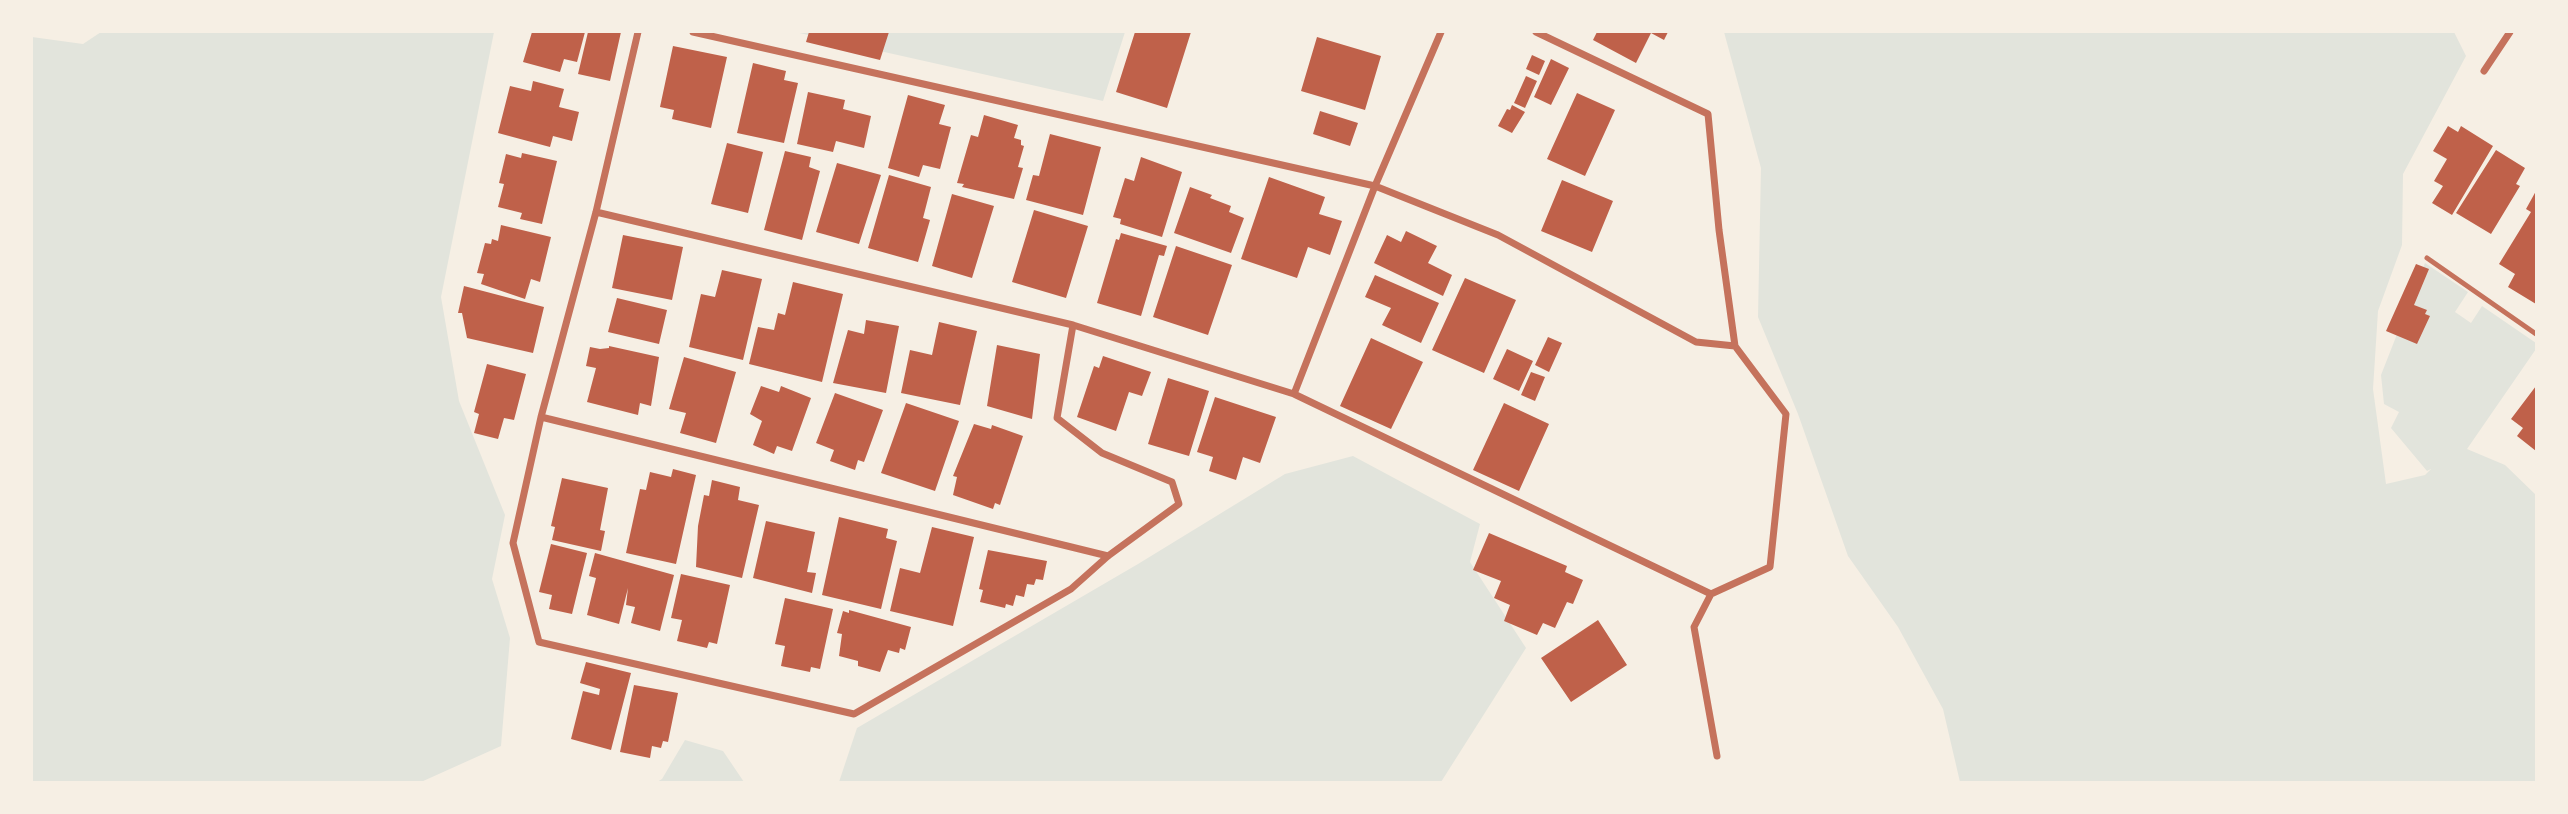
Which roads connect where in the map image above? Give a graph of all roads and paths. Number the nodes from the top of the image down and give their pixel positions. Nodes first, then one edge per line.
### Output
1 (638, 32) edge
2 (693, 32) edge
3 (1441, 32) edge
4 (1536, 32) edge
5 (2510, 32) edge
6 (2484, 71) dead end
7 (1375, 186) junction
8 (596, 212) junction
9 (2427, 258) dead end
10 (1073, 324) junction
11 (2536, 334) edge
12 (1735, 346) junction
13 (1294, 394) junction
14 (541, 417) junction
15 (1108, 556) junction
16 (1711, 594) junction
17 (1717, 756) dead end

1 - 8 street
2 - 7 street
3 - 7 street
4 - 12 street
5 - 6 street
7 - 12 street
7 - 13 street
8 - 10 street
8 - 14 street
9 - 11 lane
10 - 13 street
10 - 15 street
12 - 16 street
13 - 16 street
14 - 15 street
14 - 15 street
16 - 17 street

